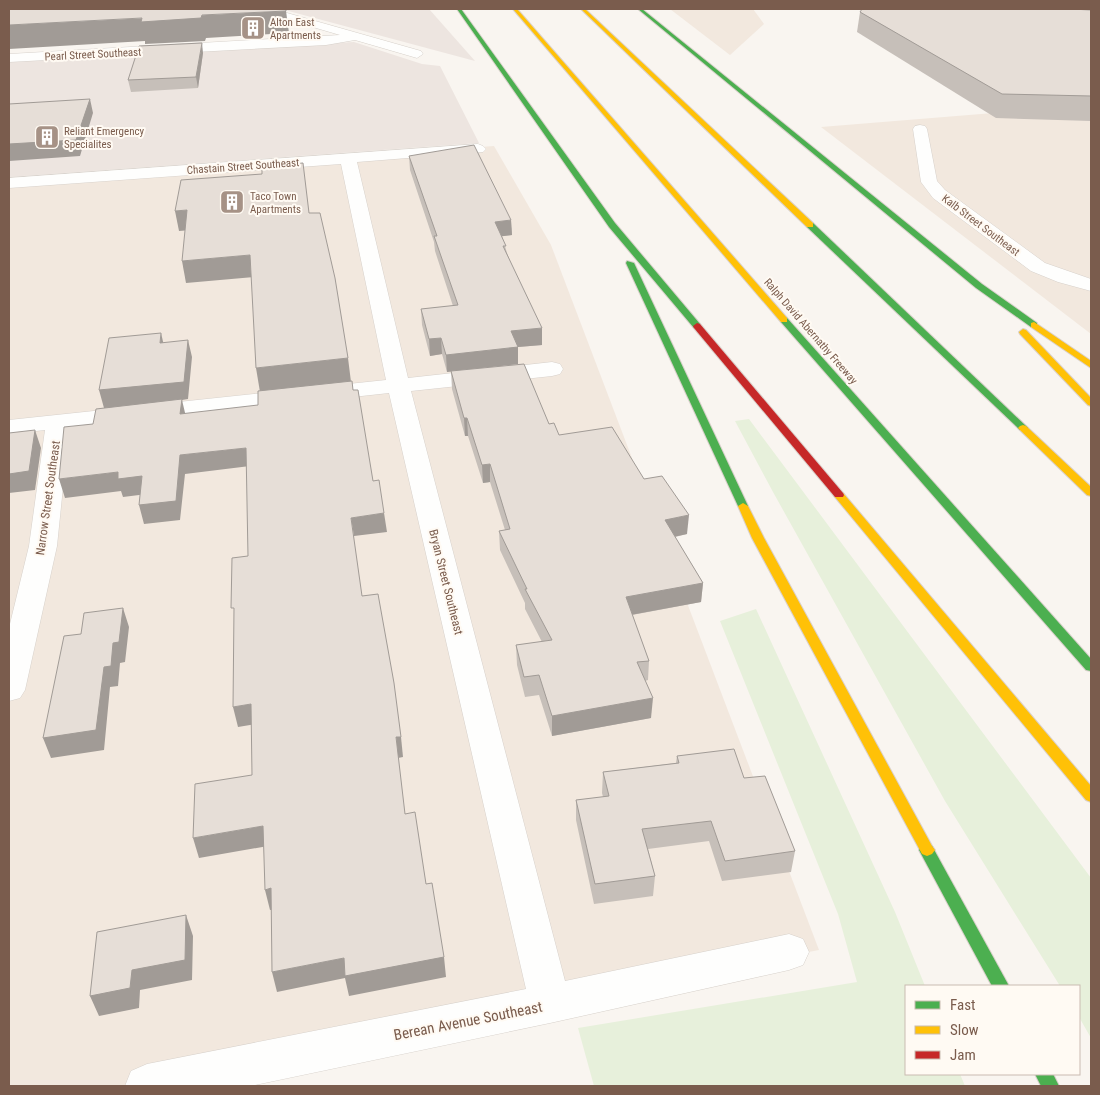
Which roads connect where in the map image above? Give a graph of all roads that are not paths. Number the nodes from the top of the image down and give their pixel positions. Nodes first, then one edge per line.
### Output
1 (262, 9) edge
2 (459, 9) edge
3 (515, 9) edge
4 (583, 9) edge
5 (640, 9) edge
6 (357, 36) junction
7 (417, 54) dead end
8 (9, 58) edge
9 (920, 129) dead end
10 (478, 149) edge
11 (348, 158) junction
12 (9, 183) edge
13 (612, 225) junction
14 (1088, 284) edge
15 (979, 286) junction
16 (1091, 365) edge
17 (552, 369) dead end
18 (398, 385) junction
19 (1091, 403) edge
20 (58, 422) junction
21 (9, 427) edge
22 (1091, 493) edge
23 (1091, 667) edge
24 (9, 690) edge
25 (1091, 796) edge
26 (789, 952) dead end
27 (1000, 985) edge
28 (550, 1004) junction
29 (147, 1086) edge

1 - 6 street
2 - 13 highway
3 - 23 highway, Ralph David Abernathy Freeway
4 - 22 highway
5 - 15 highway
6 - 7 street
6 - 8 street, Pearl Street Southeast
9 - 14 street, Kalb Street Southeast
10 - 11 street, Chastain Street Southeast
11 - 12 street, Chastain Street Southeast
11 - 18 street, Bryan Street Southeast
13 - 25 highway
13 - 27 highway
15 - 16 highway
15 - 19 highway
17 - 18 street
18 - 20 street
18 - 28 street, Bryan Street Southeast
20 - 21 street
20 - 24 street, Narrow Street Southeast
26 - 28 street, Berean Avenue Southeast
28 - 29 street, Berean Avenue Southeast

